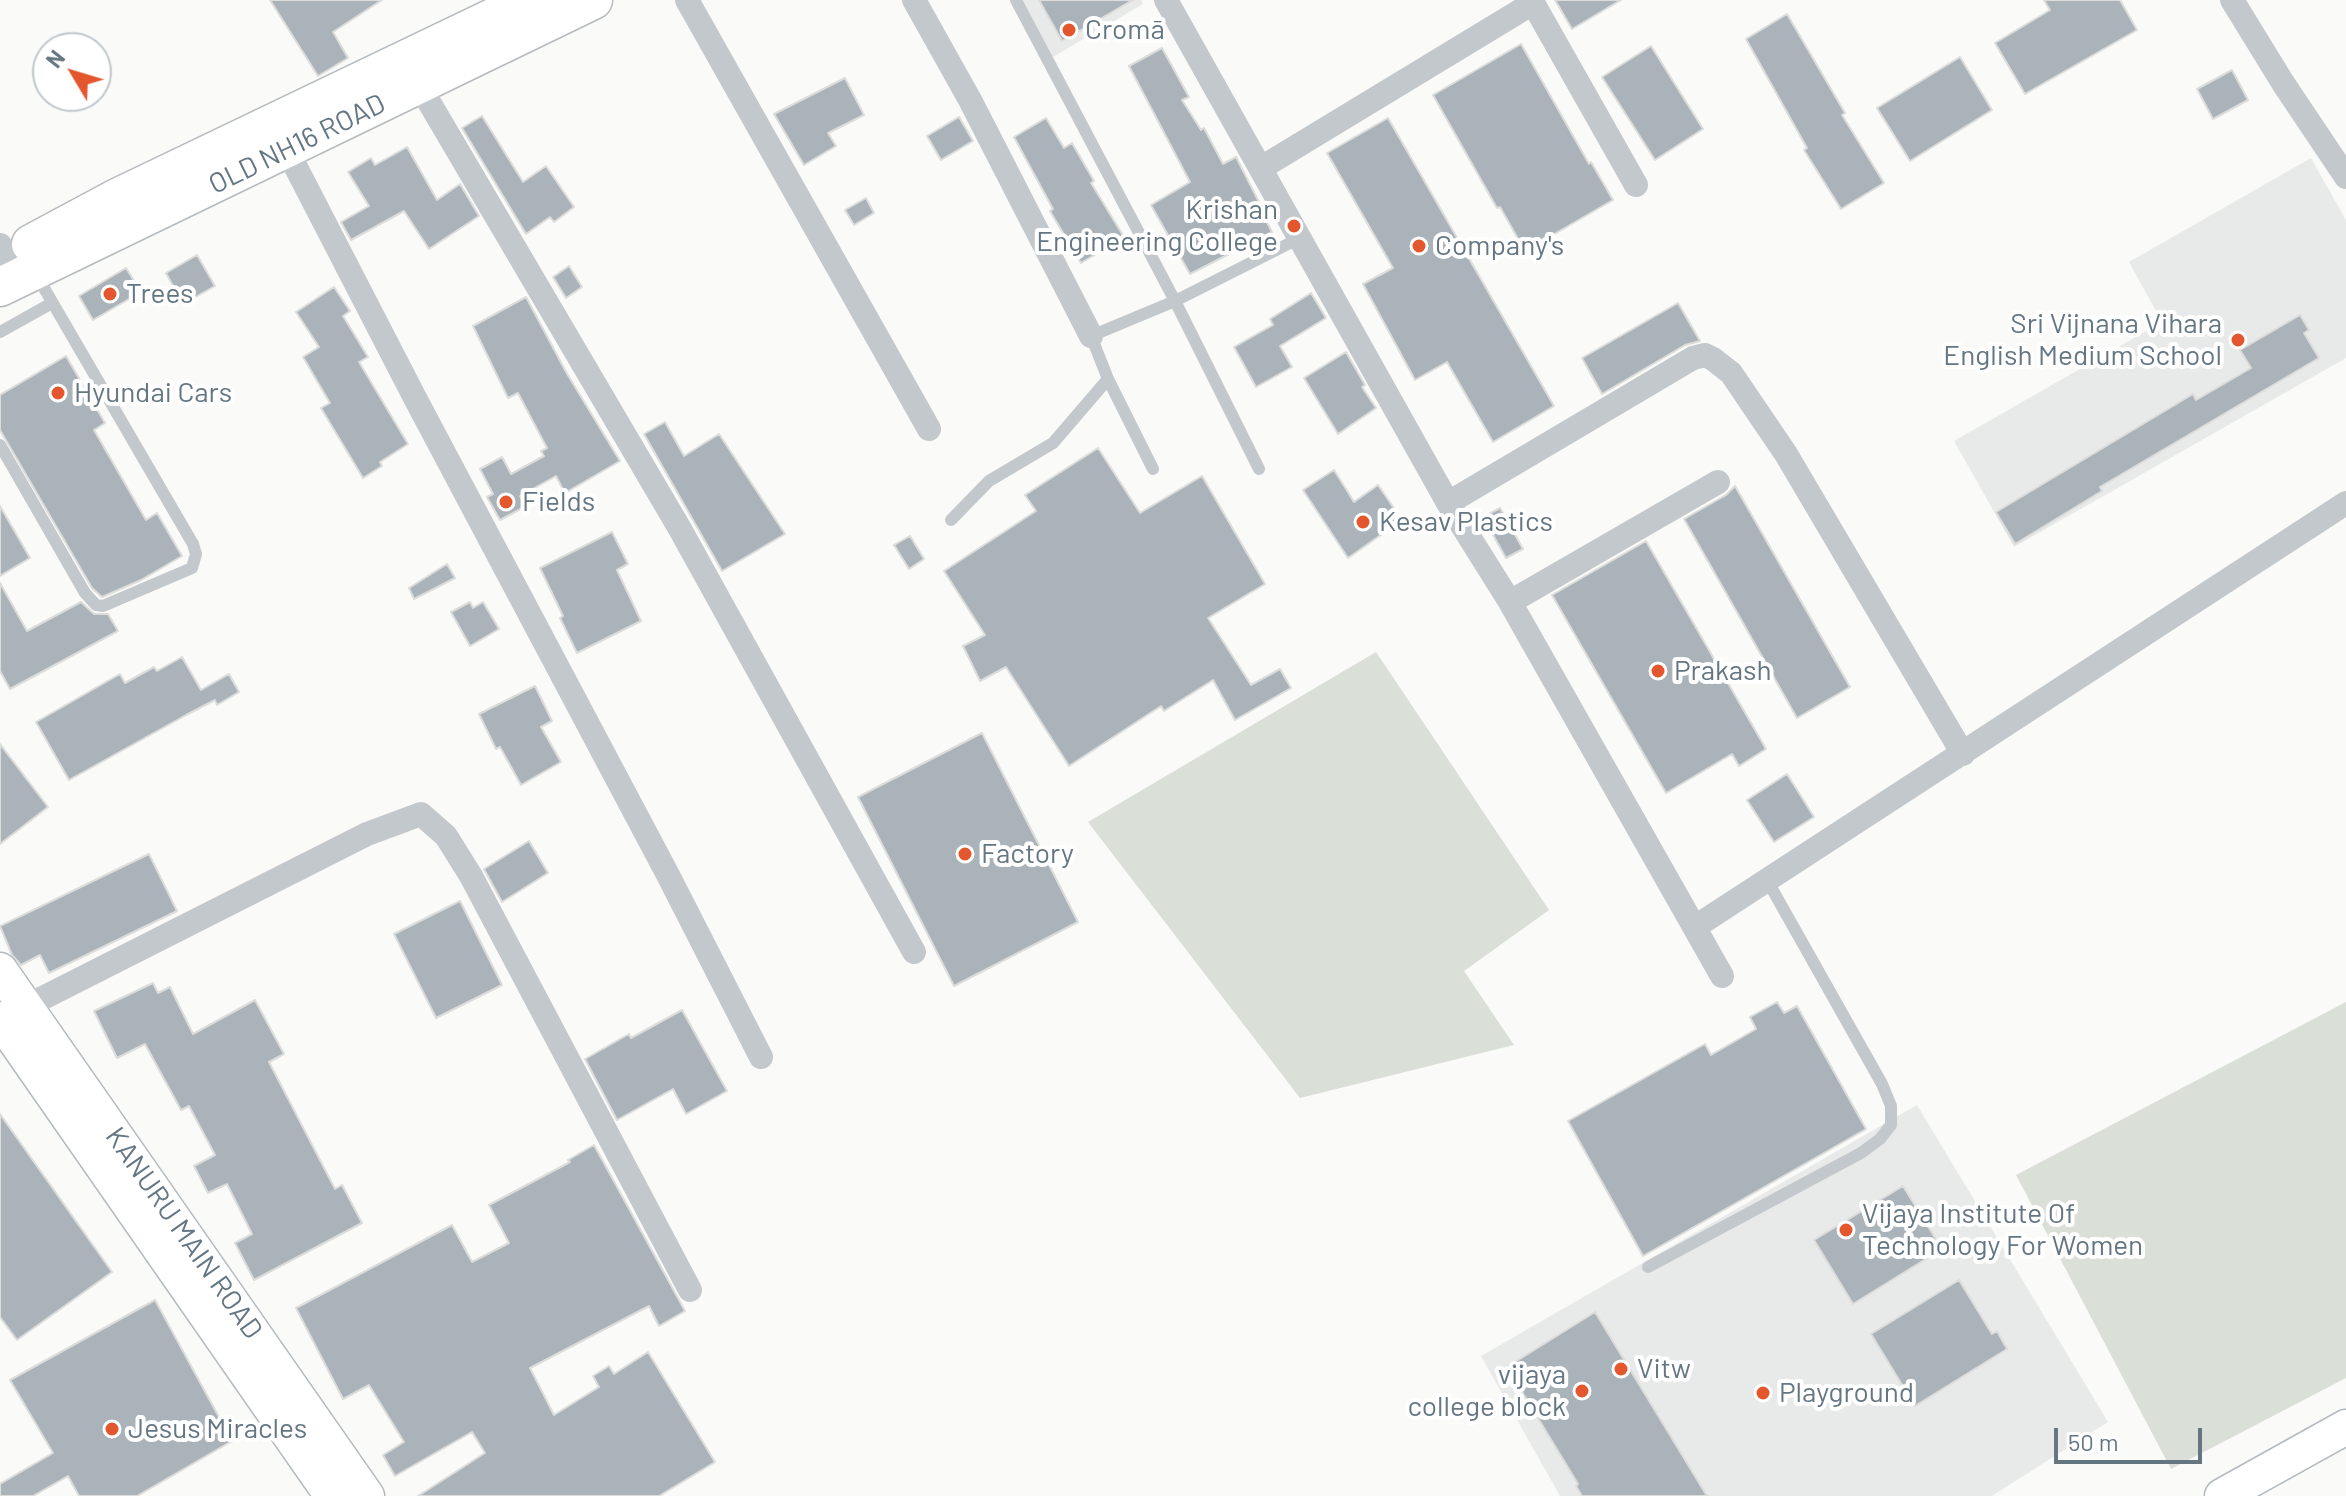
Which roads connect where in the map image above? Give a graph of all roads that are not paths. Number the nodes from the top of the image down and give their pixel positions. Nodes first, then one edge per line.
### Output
1 (530, 0) edge
2 (593, 0) edge
3 (687, 0) edge
4 (914, 0) edge
5 (1016, 0) edge
6 (1166, 0) edge
7 (2232, 0) edge
8 (1532, 1) edge
9 (419, 85) junction
10 (287, 150) junction
11 (1261, 168) junction
12 (2346, 177) edge
13 (1636, 185) dead end
14 (1300, 238) junction
15 (8, 263) edge
16 (1175, 301) junction
17 (52, 303) junction
18 (0, 332) edge
19 (1091, 336) junction
20 (1108, 379) junction
21 (929, 429) dead end
22 (0, 445) edge
23 (1153, 469) dead end
24 (1259, 469) dead end
25 (1718, 482) dead end
26 (1448, 503) junction
27 (2346, 503) edge
28 (951, 520) dead end
29 (1510, 602) junction
30 (1963, 754) junction
31 (1767, 880) junction
32 (1695, 927) junction
33 (914, 952) dead end
34 (0, 970) edge
35 (1722, 976) dead end
36 (13, 1013) edge
37 (761, 1057) dead end
38 (1648, 1267) dead end
39 (690, 1290) dead end
40 (2343, 1435) edge
41 (346, 1491) edge
42 (2222, 1496) edge

1 - 15 main road, OLD NH16 ROAD
2 - 9 main road, OLD NH16 ROAD
3 - 21 street
4 - 19 street
5 - 16 lane
6 - 11 street
7 - 12 street
8 - 11 street
8 - 13 street
9 - 10 main road, OLD NH16 ROAD
9 - 33 street
10 - 15 main road, OLD NH16 ROAD
10 - 37 street
11 - 14 street
14 - 16 lane
14 - 26 street
15 - 17 lane
16 - 19 lane
16 - 24 lane
17 - 18 lane
17 - 22 lane
19 - 20 lane
20 - 23 lane
20 - 28 lane
25 - 29 street
26 - 29 street
26 - 30 street
27 - 30 street
29 - 32 street
30 - 31 street
31 - 32 street
31 - 38 lane
32 - 35 street
34 - 36 main road, KANURU MAIN ROAD
36 - 39 street
36 - 41 main road, KANURU MAIN ROAD
40 - 42 main road

